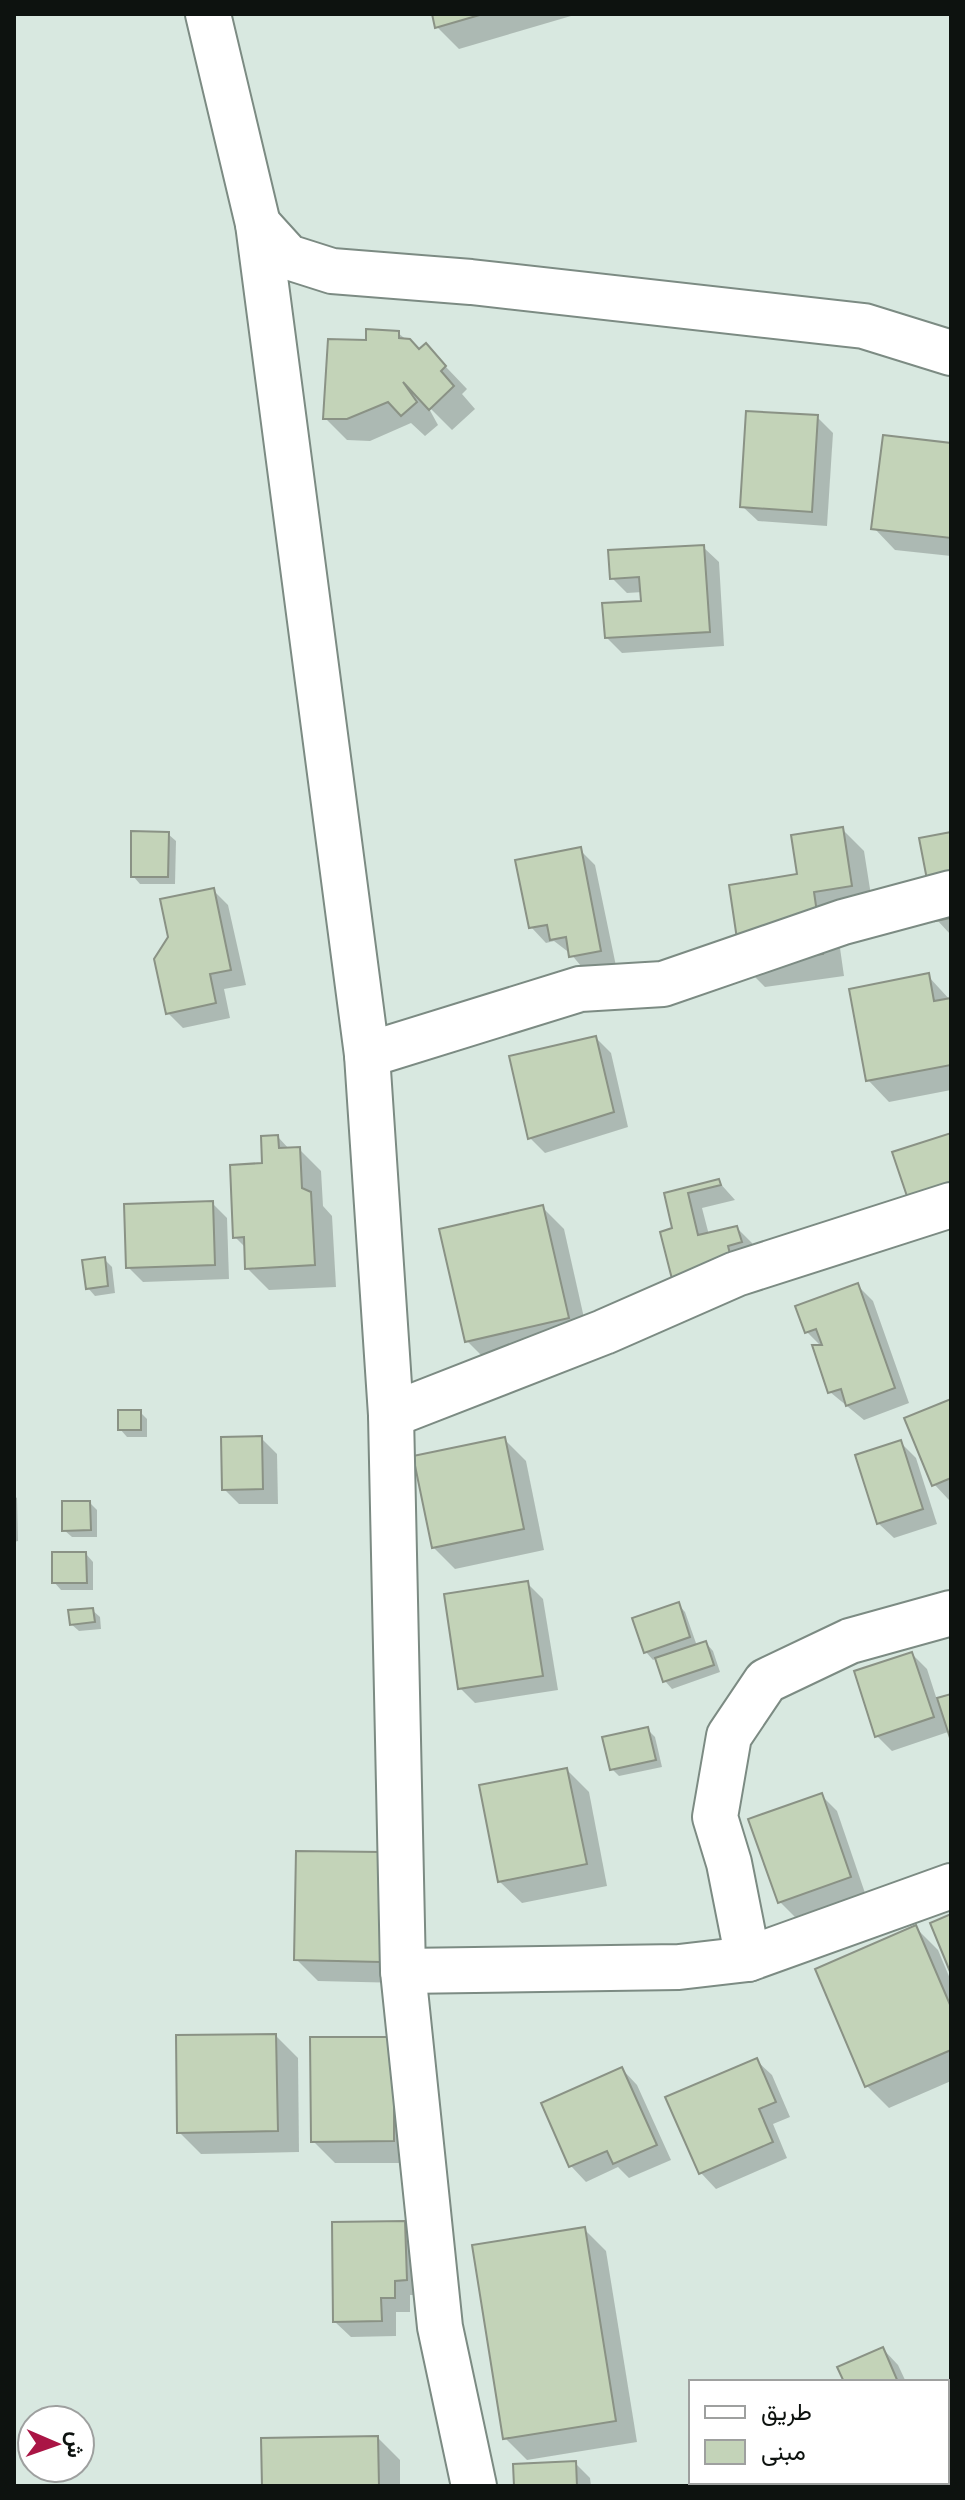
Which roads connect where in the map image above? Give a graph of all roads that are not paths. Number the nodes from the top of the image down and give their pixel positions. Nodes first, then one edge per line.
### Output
1 (208, 14) edge
2 (258, 224) junction
3 (951, 353) edge
4 (951, 893) edge
5 (367, 1055) junction
6 (951, 1205) edge
7 (391, 1415) junction
8 (951, 1613) edge
9 (951, 1886) edge
10 (748, 1959) junction
11 (403, 1971) junction
12 (474, 2486) edge

1 - 2 street
2 - 3 street
2 - 5 street
4 - 5 street
5 - 7 street
6 - 7 street
7 - 11 street
8 - 10 street
9 - 10 street
10 - 11 street
11 - 12 street

